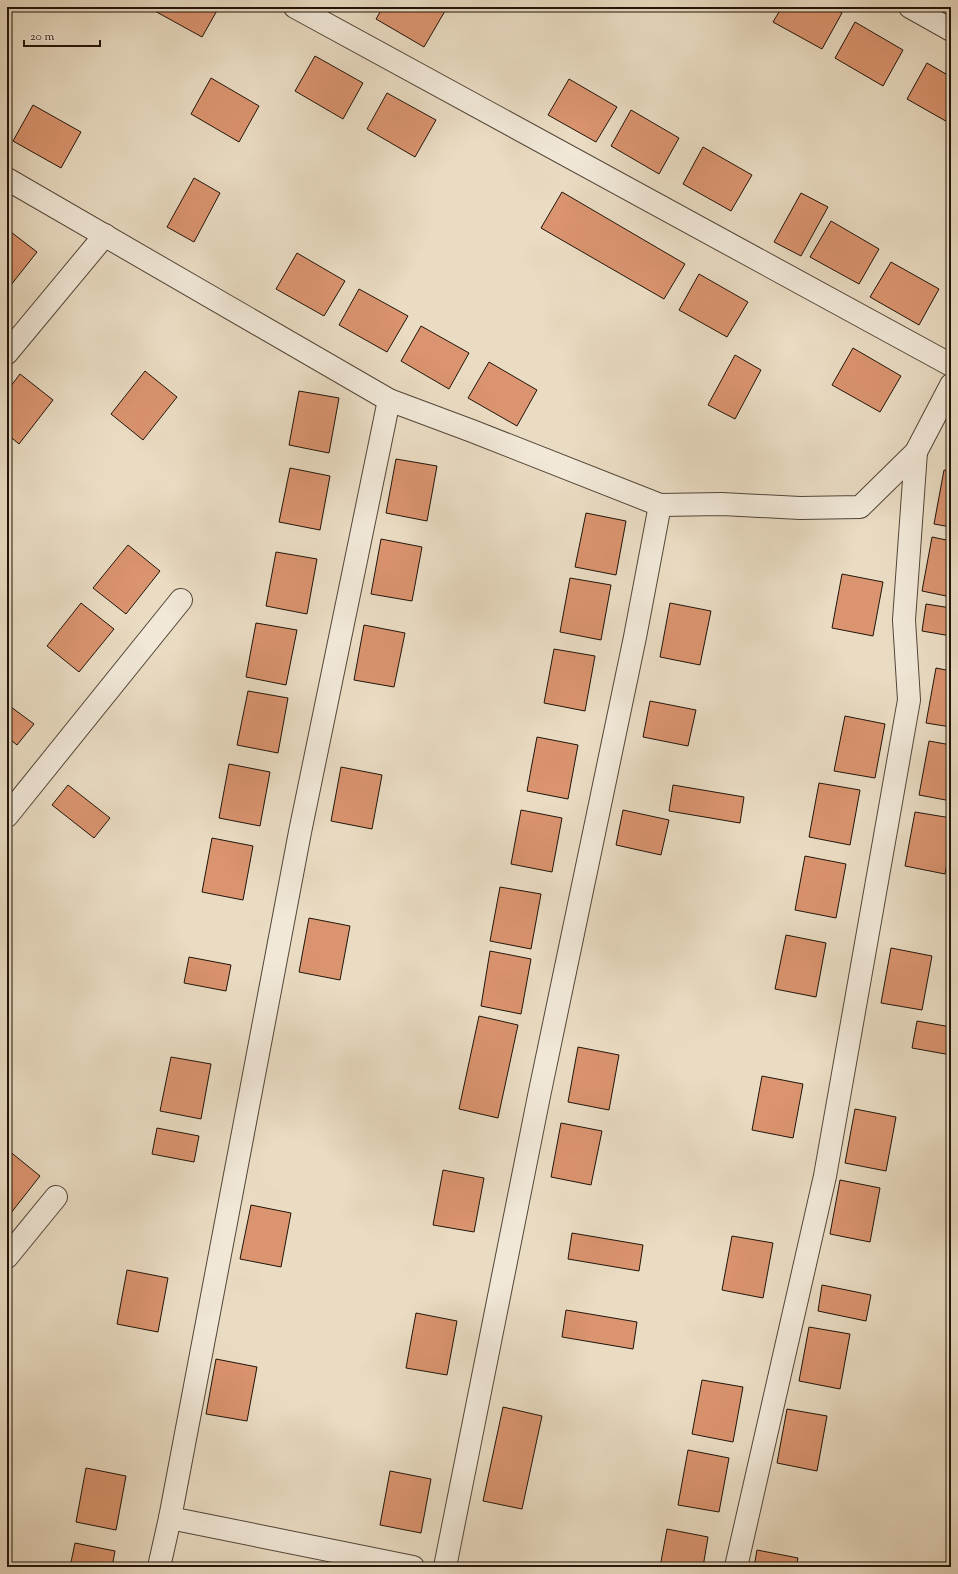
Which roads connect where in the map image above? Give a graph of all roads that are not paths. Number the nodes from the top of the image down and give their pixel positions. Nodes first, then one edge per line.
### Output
1 (295, 7) edge
2 (910, 7) edge
3 (951, 30) edge
4 (7, 179) edge
5 (105, 235) junction
6 (7, 353) edge
7 (951, 365) edge
8 (951, 385) edge
9 (389, 400) junction
10 (916, 452) junction
11 (660, 505) junction
12 (181, 600) dead end
13 (7, 816) edge
14 (56, 1197) dead end
15 (7, 1257) edge
16 (170, 1518) junction
17 (159, 1567) edge
18 (413, 1567) edge
19 (445, 1567) edge
20 (736, 1567) edge

1 - 7 street
2 - 3 street
4 - 5 street
5 - 6 street
5 - 9 street
8 - 10 street
9 - 11 street
9 - 16 street
10 - 11 street
10 - 20 street
11 - 19 street
12 - 13 street
14 - 15 street
16 - 17 street
16 - 18 street

